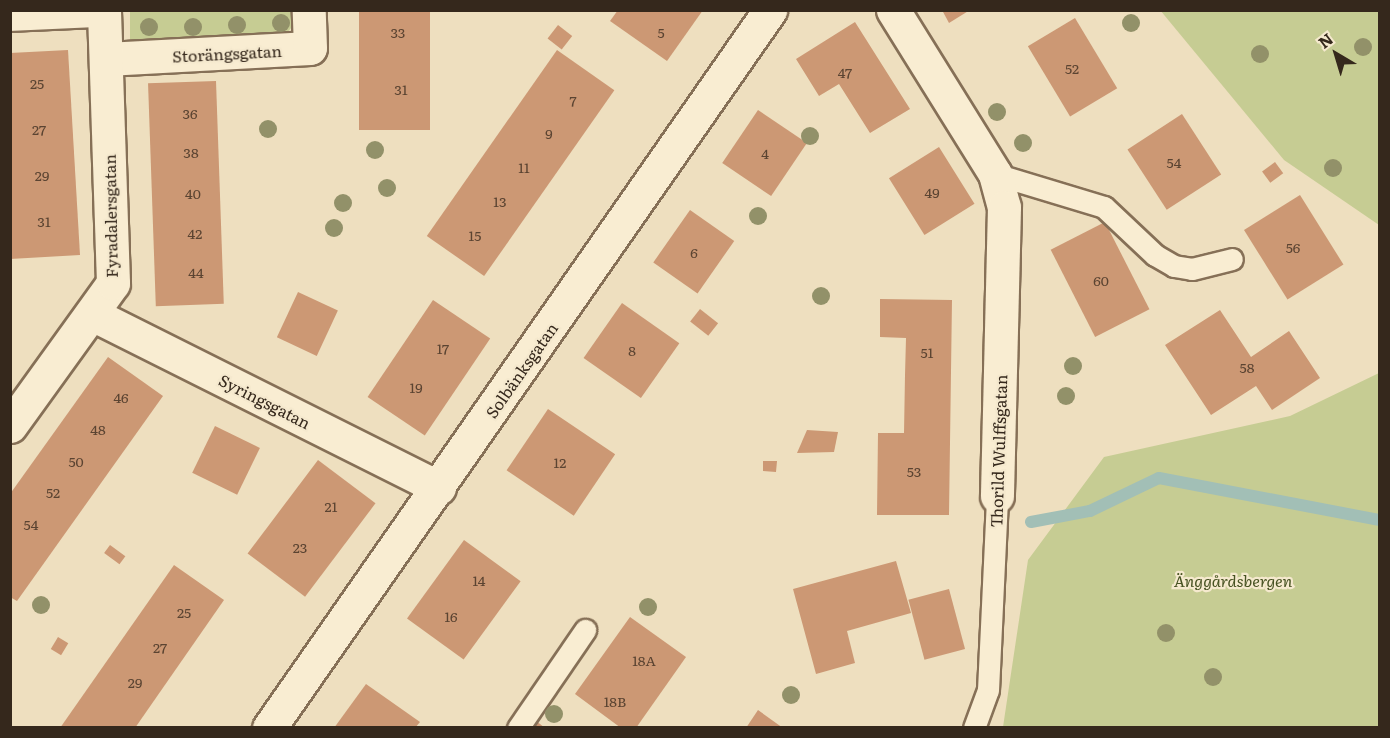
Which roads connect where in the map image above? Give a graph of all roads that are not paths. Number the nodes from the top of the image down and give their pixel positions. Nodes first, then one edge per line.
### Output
1 (95, 10) edge
2 (104, 10) edge
3 (309, 10) edge
4 (770, 10) edge
5 (893, 10) edge
6 (10, 14) edge
7 (106, 59) junction
8 (994, 174) junction
9 (1232, 260) dead end
10 (92, 314) junction
11 (10, 426) edge
12 (439, 489) junction
13 (997, 496) joint
14 (585, 630) dead end
15 (269, 728) edge
16 (518, 728) edge
17 (974, 728) edge

1 - 6 street
2 - 7 street, Fyradalersgatan
3 - 7 street, Storängsgatan
4 - 12 street, Solbänksgatan
5 - 8 street, Thorild Wulffsgatan
7 - 10 street, Fyradalersgatan
8 - 9 lane
8 - 13 street, Thorild Wulffsgatan
10 - 11 street, Fyradalersgatan
10 - 12 street, Syringsgatan
12 - 15 street, Solbänksgatan
13 - 17 lane, Thorild Wulffsgatan
14 - 16 lane

